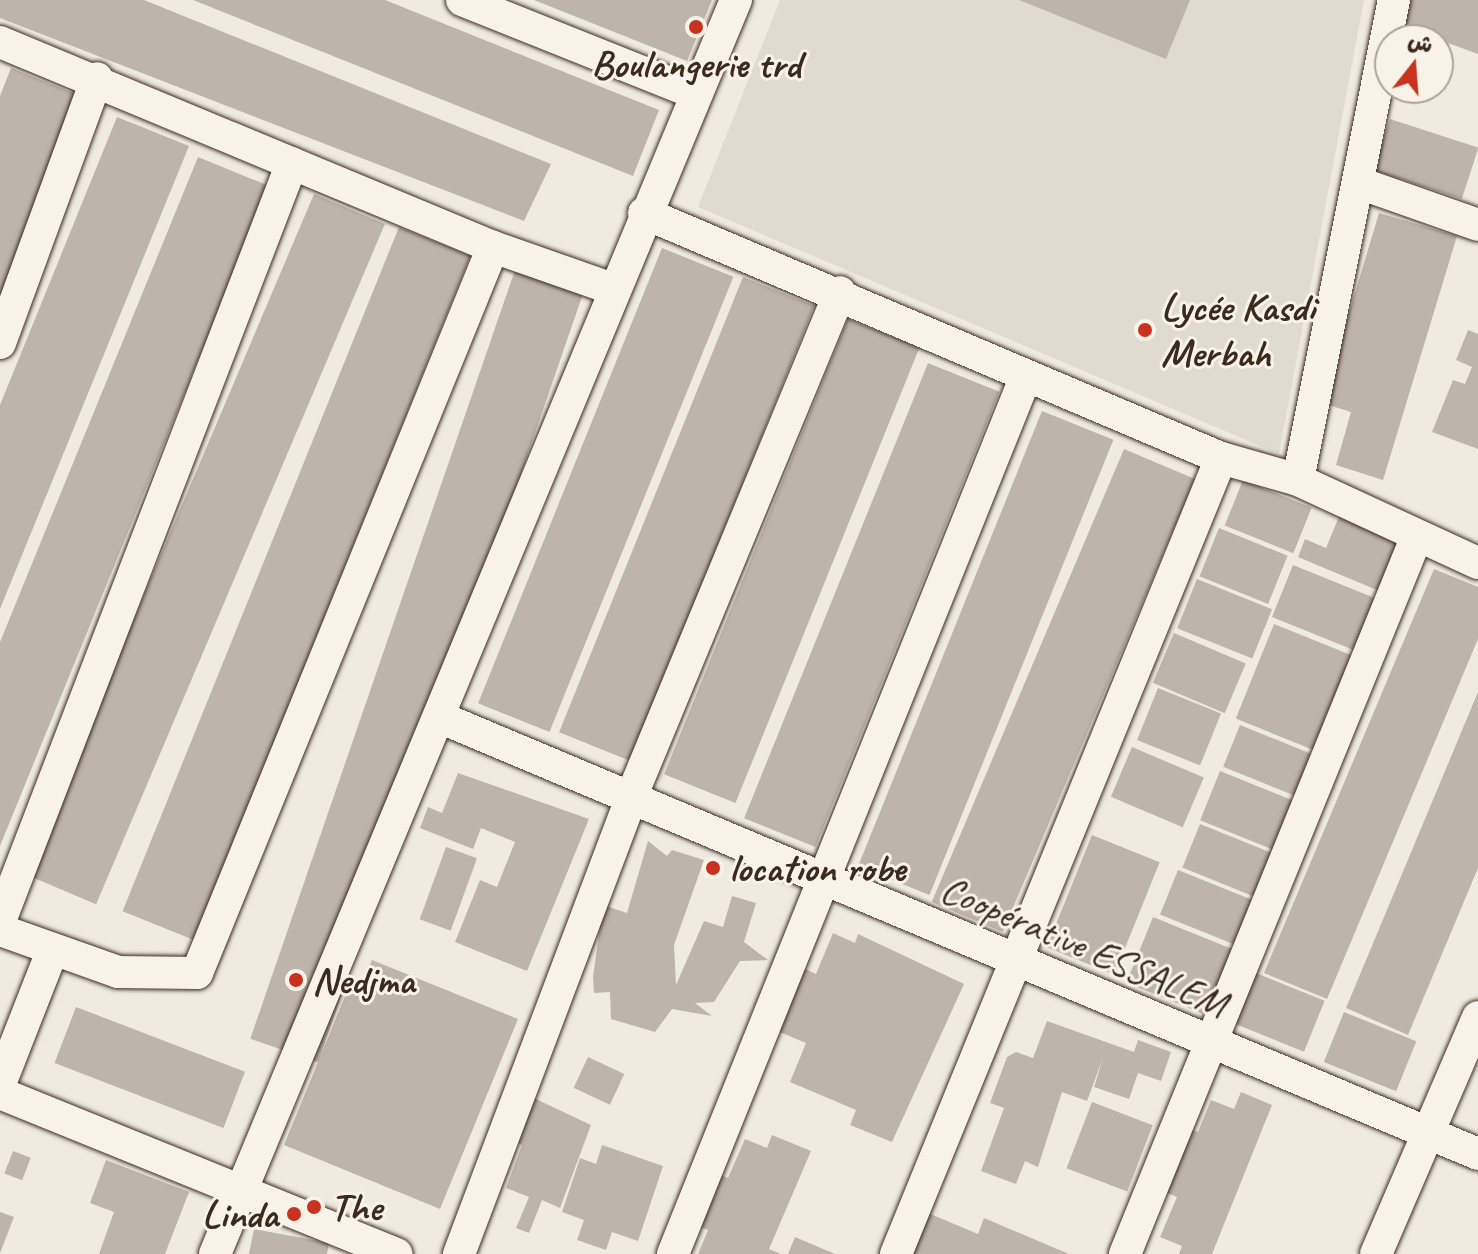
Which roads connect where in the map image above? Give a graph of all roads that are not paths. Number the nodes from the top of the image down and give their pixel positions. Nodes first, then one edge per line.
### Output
1 (462, 0) edge
2 (736, 0) edge
3 (1394, 0) edge
4 (0, 42) edge
5 (97, 78) junction
6 (695, 93) junction
7 (292, 163) junction
8 (1359, 183) junction
9 (644, 213) junction
10 (1478, 225) edge
11 (493, 247) junction
12 (613, 289) junction
13 (840, 292) junction
14 (0, 343) edge
15 (1026, 376) junction
16 (1221, 458) junction
17 (1298, 480) junction
18 (1417, 536) junction
19 (1478, 563) edge
20 (439, 717) junction
21 (632, 795) junction
22 (821, 878) junction
23 (0, 921) edge
24 (0, 930) edge
25 (51, 954) junction
26 (1015, 964) junction
27 (1478, 1017) edge
28 (1212, 1045) junction
29 (0, 1084) edge
30 (0, 1093) edge
31 (1428, 1134) junction
32 (1478, 1154) edge
33 (240, 1190) junction
34 (215, 1254) edge
35 (397, 1254) edge
36 (459, 1254) edge
37 (673, 1254) edge
38 (896, 1254) edge
39 (1125, 1254) edge
40 (1376, 1254) edge

1 - 6 street
2 - 6 street
3 - 8 street
4 - 5 street
5 - 7 street
5 - 14 street
6 - 9 street
7 - 11 street
7 - 23 street
8 - 10 street
8 - 17 street
9 - 12 street
9 - 13 street
11 - 12 street
11 - 25 street
12 - 20 street
13 - 15 street
13 - 21 street
15 - 16 street
15 - 22 street
16 - 17 street
16 - 26 street
17 - 18 street
18 - 19 street
18 - 28 street
20 - 21 street, Coopérative ESSALEM
20 - 33 street
21 - 22 street, Coopérative ESSALEM
21 - 36 street
22 - 26 street, Coopérative ESSALEM
22 - 37 street
24 - 25 street
25 - 29 street
26 - 28 street, Coopérative ESSALEM
26 - 38 street
27 - 31 street
28 - 31 street, Coopérative ESSALEM
28 - 39 street
30 - 33 street
31 - 32 street, Coopérative ESSALEM
31 - 40 street
33 - 34 street
33 - 35 street

